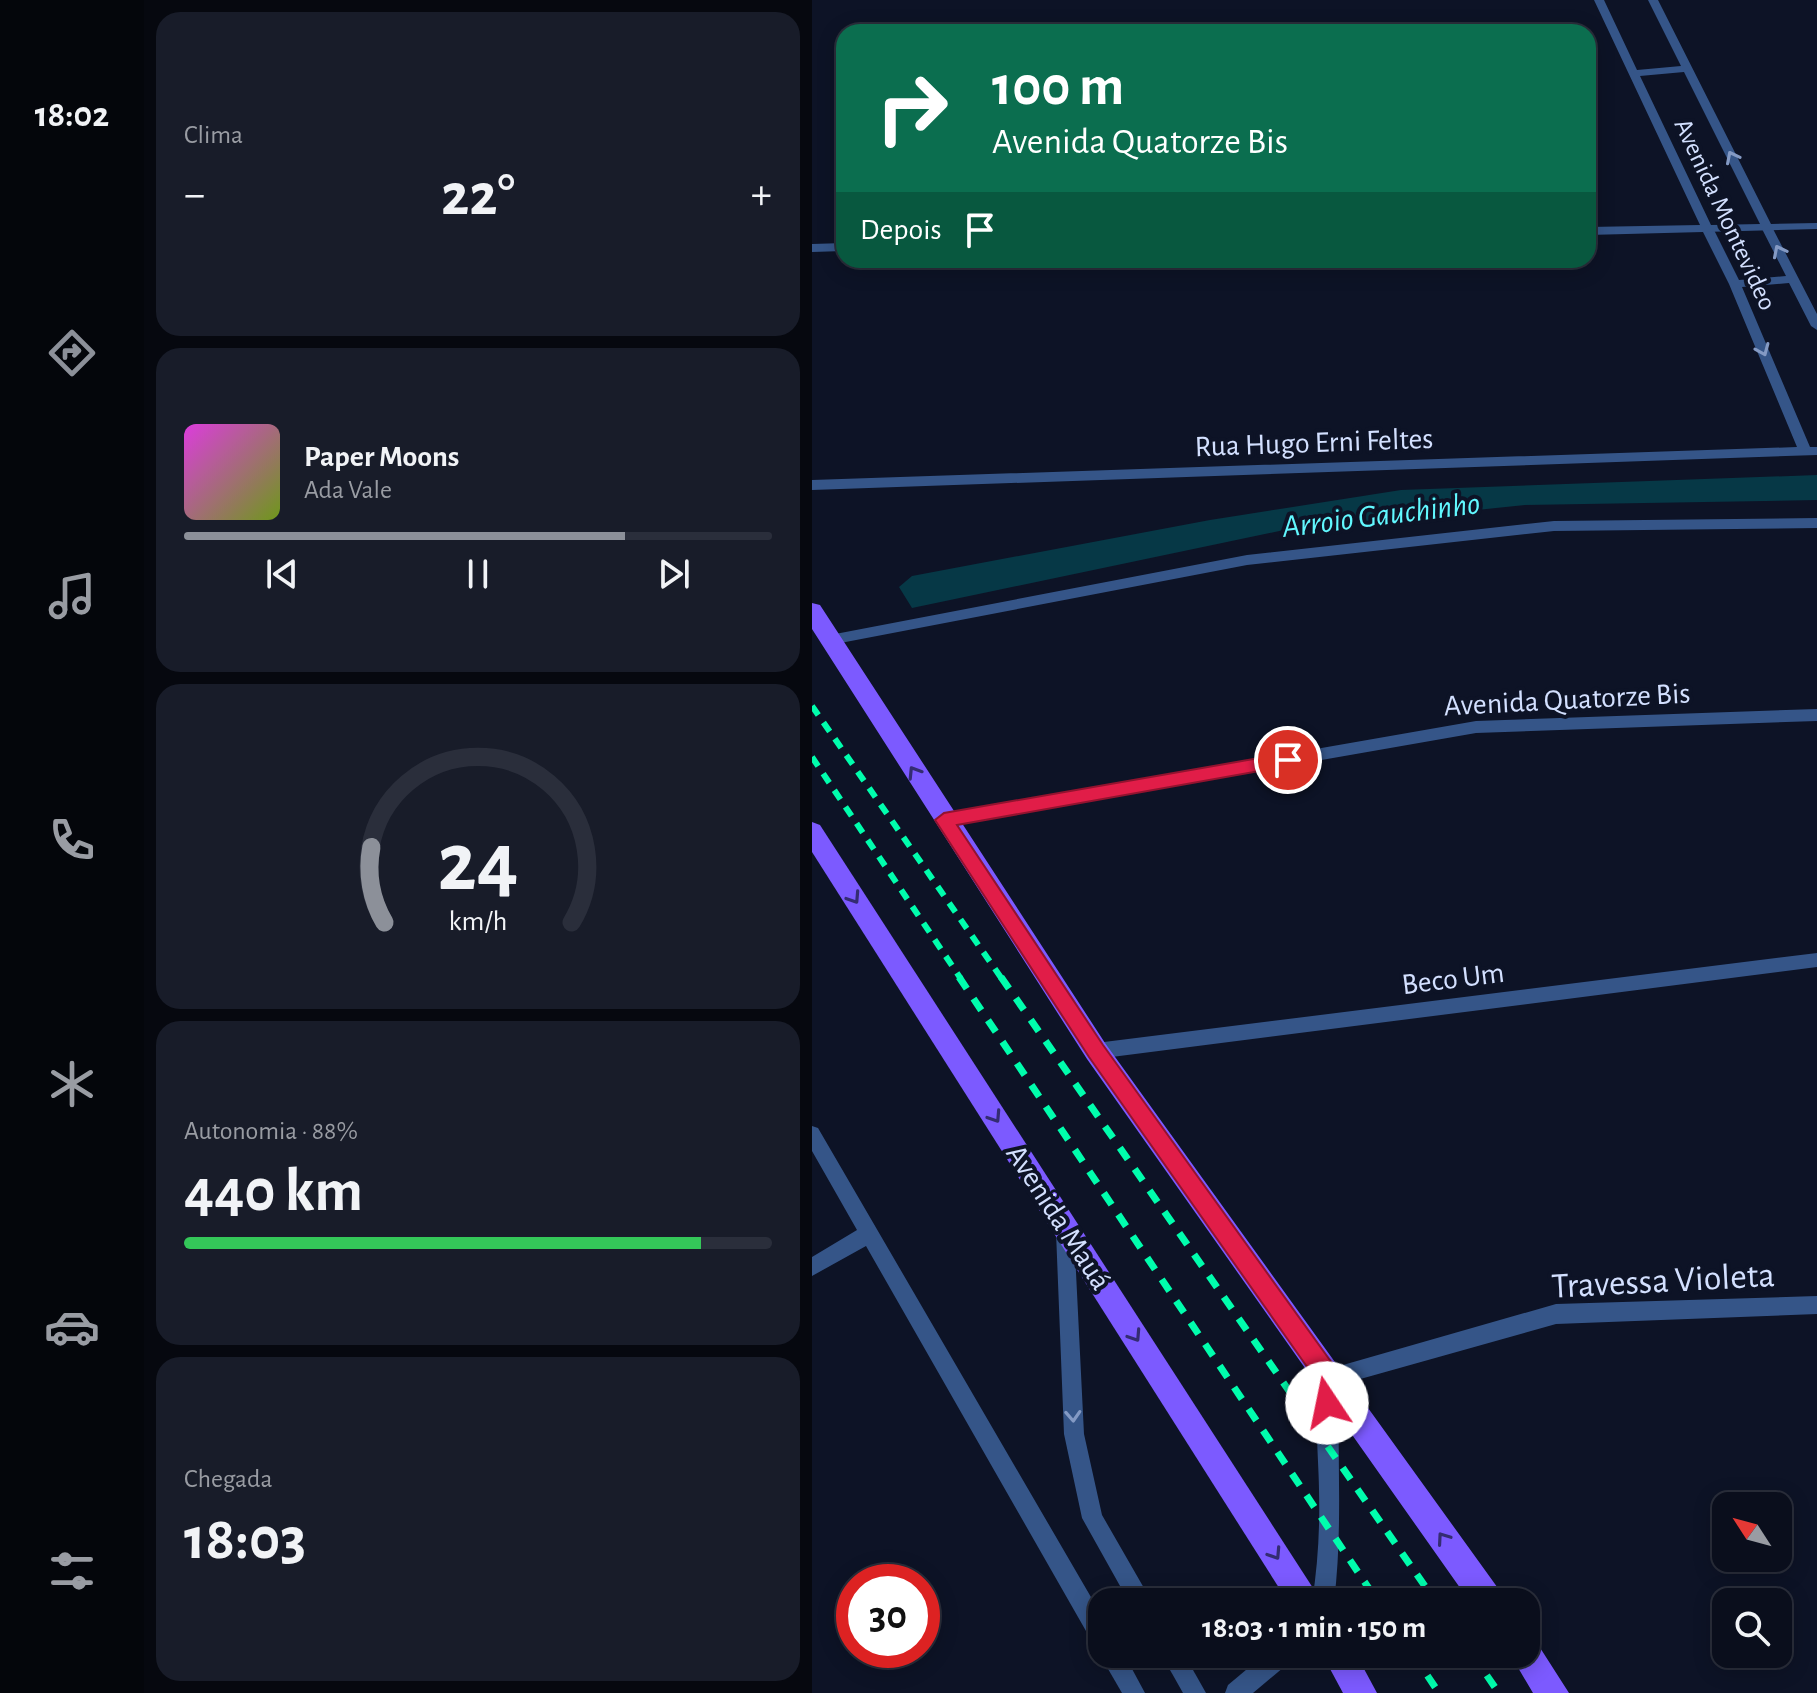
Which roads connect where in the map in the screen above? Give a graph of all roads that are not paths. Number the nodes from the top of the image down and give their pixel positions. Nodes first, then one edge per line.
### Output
1 (1599, 0) edge
2 (1653, 0) edge
3 (1688, 69) junction
4 (1633, 73) junction
5 (1817, 226) edge
6 (1767, 227) junction
7 (1707, 228) junction
8 (1596, 231) edge
9 (836, 247) edge
10 (812, 248) edge
11 (1793, 279) junction
12 (1735, 284) junction
13 (1817, 326) edge
14 (1811, 451) edge
15 (812, 485) edge
16 (1817, 523) edge
17 (812, 611) edge
18 (830, 640) junction
19 (1817, 715) edge
20 (944, 820) junction
21 (812, 832) edge
22 (1817, 960) edge
23 (1096, 1051) junction
24 (812, 1134) edge
25 (1065, 1226) junction
26 (870, 1233) junction
27 (812, 1267) edge
28 (1817, 1305) edge
29 (1329, 1378) junction
30 (1133, 1588) edge
31 (1297, 1588) edge
32 (1324, 1588) edge
33 (1479, 1588) edge
34 (1088, 1613) edge
35 (1120, 1668) edge
36 (1180, 1668) edge
37 (1265, 1668) edge
38 (1346, 1668) edge
39 (1536, 1668) edge
40 (1134, 1693) edge
41 (1195, 1693) edge
42 (1236, 1693) edge
43 (1361, 1693) edge
44 (1553, 1693) edge

1 - 4 street, Avenida Montevideo
2 - 3 street, Avenida Montevideo
3 - 4 street
6 -> 3 street, Avenida Montevideo
4 - 7 street, Avenida Montevideo
5 - 6 street
6 - 7 street
11 -> 6 street, Avenida Montevideo
7 - 8 street
7 - 12 street, Avenida Montevideo
9 - 10 street
11 - 12 street
11 - 13 street, Avenida Montevideo
12 -> 14 street, Avenida Montevideo
14 - 15 street, Rua Hugo Erni Feltes
16 - 18 street
17 - 18 main road
20 -> 18 main road
19 - 20 street, Avenida Quatorze Bis
20 - 23 main road
21 -> 25 main road, Avenida Mauá
22 - 23 street, Beco Um
23 - 29 main road
24 - 26 street
25 -> 30 street
25 -> 31 main road, Avenida Mauá
26 - 27 street
26 - 34 street
28 - 29 street, Travessa Violeta
29 - 32 street
33 -> 29 main road
35 - 40 street
36 - 41 street
37 - 42 street
38 - 43 main road
39 - 44 main road

